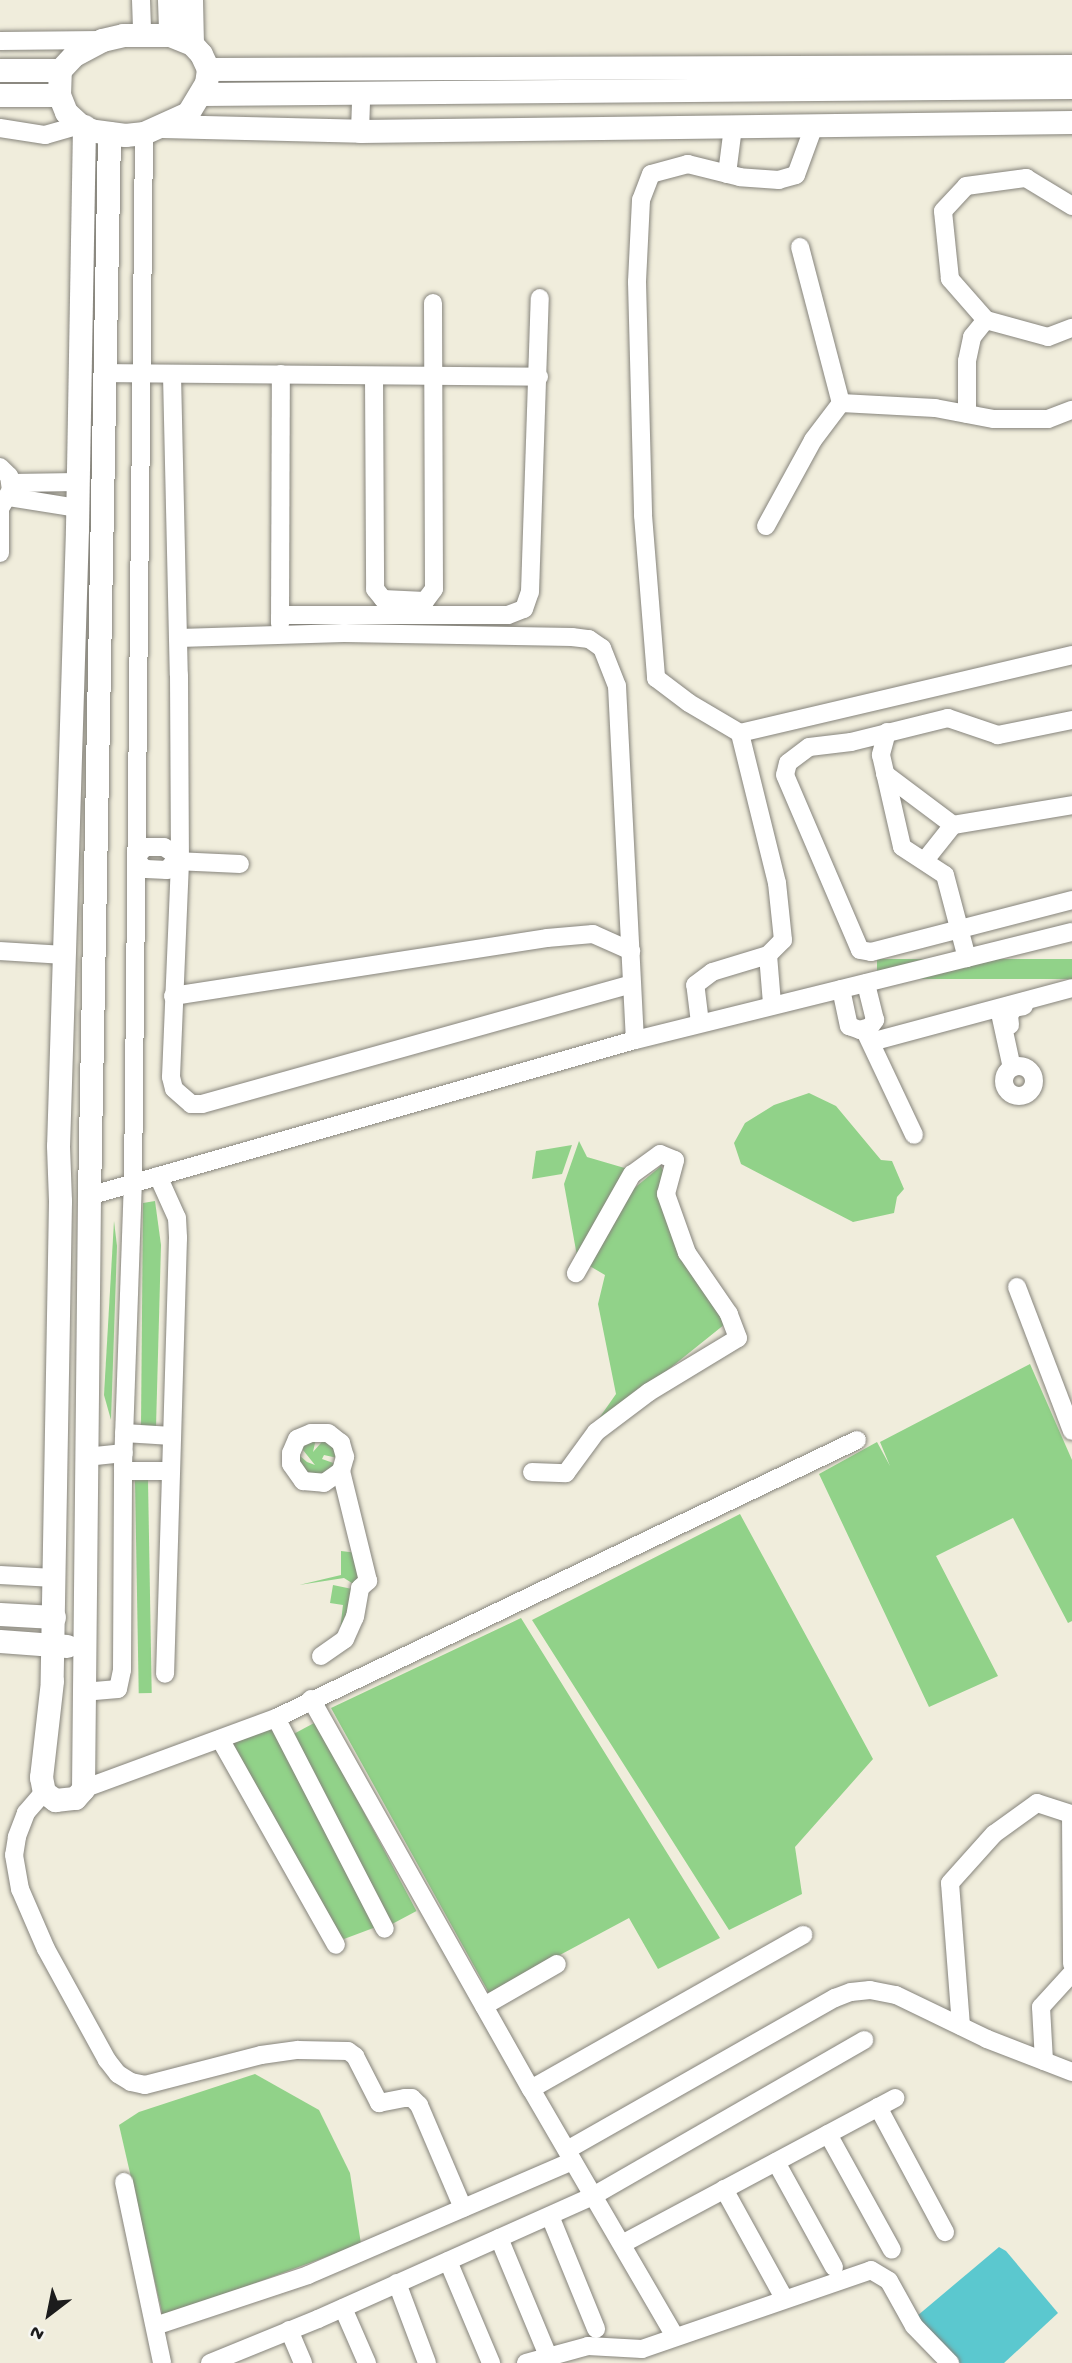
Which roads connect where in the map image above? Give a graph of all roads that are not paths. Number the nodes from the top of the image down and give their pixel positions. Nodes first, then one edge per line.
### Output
1 (141, 0) edge
2 (169, 0) edge
3 (191, 0) edge
4 (142, 34) junction
5 (170, 35) junction
6 (102, 40) junction
7 (0, 41) edge
8 (192, 44) junction
9 (1072, 66) edge
10 (208, 69) junction
11 (0, 70) edge
12 (60, 70) junction
13 (1072, 87) edge
14 (361, 93) junction
15 (202, 94) junction
16 (0, 95) edge
17 (59, 95) junction
18 (1072, 122) edge
19 (82, 126) junction
20 (814, 126) junction
21 (733, 127) junction
22 (0, 128) edge
23 (153, 130) junction
24 (360, 131) junction
25 (109, 133) junction
26 (727, 174) junction
27 (1072, 206) edge
28 (800, 247) dead end
29 (540, 298) dead end
30 (433, 303) dead end
31 (986, 320) junction
32 (1072, 327) edge
33 (104, 373) junction
34 (140, 374) junction
35 (281, 374) junction
36 (172, 375) junction
37 (374, 376) junction
38 (539, 377) junction
39 (434, 378) junction
40 (841, 403) junction
41 (1072, 410) edge
42 (967, 414) junction
43 (0, 467) edge
44 (78, 482) junction
45 (5, 499) edge
46 (78, 508) junction
47 (766, 526) dead end
48 (0, 552) edge
49 (281, 615) junction
50 (279, 634) junction
51 (179, 638) junction
52 (1072, 655) edge
53 (1072, 720) edge
54 (887, 732) junction
55 (740, 733) junction
56 (886, 774) junction
57 (69, 798) junction
58 (96, 802) junction
59 (1072, 805) edge
60 (953, 825) junction
61 (136, 856) junction
62 (926, 859) junction
63 (177, 861) junction
64 (240, 864) dead end
65 (1072, 900) edge
66 (962, 929) junction
67 (1072, 932) edge
68 (0, 951) edge
69 (631, 951) junction
70 (64, 955) junction
71 (768, 955) junction
72 (967, 958) junction
73 (866, 983) junction
74 (632, 984) junction
75 (1072, 988) edge
76 (841, 989) junction
77 (1072, 995) edge
78 (173, 996) junction
79 (772, 1004) junction
80 (998, 1007) junction
81 (700, 1023) junction
82 (1010, 1025) dead end
83 (868, 1035) junction
84 (635, 1040) junction
85 (1012, 1068) dead end
86 (914, 1135) dead end
87 (158, 1176) junction
88 (133, 1183) junction
89 (89, 1196) junction
90 (576, 1273) dead end
91 (1017, 1287) dead end
92 (1072, 1431) edge
93 (124, 1433) junction
94 (172, 1436) junction
95 (857, 1440) dead end
96 (86, 1457) junction
97 (124, 1462) junction
98 (171, 1471) junction
99 (341, 1471) dead end
100 (532, 1472) dead end
101 (0, 1575) edge
102 (54, 1578) junction
103 (0, 1614) edge
104 (54, 1617) junction
105 (0, 1641) edge
106 (53, 1645) junction
107 (83, 1647) junction
108 (321, 1656) dead end
109 (165, 1674) dead end
110 (83, 1692) junction
111 (311, 1699) junction
112 (276, 1718) junction
113 (220, 1739) junction
114 (83, 1789) junction
115 (44, 1792) junction
116 (8, 1840) edge
117 (385, 1929) dead end
118 (803, 1935) dead end
119 (336, 1945) dead end
120 (558, 1964) dead end
121 (1072, 1964) edge
122 (1072, 1973) edge
123 (484, 2006) junction
124 (961, 2026) junction
125 (864, 2040) dead end
126 (1044, 2061) junction
127 (1072, 2072) edge
128 (531, 2089) junction
129 (895, 2098) dead end
130 (878, 2107) junction
131 (828, 2134) junction
132 (570, 2155) junction
133 (776, 2162) junction
134 (124, 2182) dead end
135 (724, 2189) junction
136 (593, 2196) junction
137 (464, 2208) junction
138 (550, 2216) junction
139 (945, 2232) dead end
140 (499, 2238) junction
141 (622, 2244) junction
142 (892, 2250) dead end
143 (448, 2260) junction
144 (834, 2267) dead end
145 (397, 2283) junction
146 (784, 2298) junction
147 (343, 2308) junction
148 (155, 2326) junction
149 (596, 2329) dead end
150 (289, 2330) junction
151 (675, 2336) junction
152 (239, 2358) edge
153 (550, 2360) edge
154 (162, 2363) edge
155 (210, 2363) edge
156 (303, 2363) edge
157 (367, 2363) edge
158 (427, 2363) edge
159 (491, 2363) edge
160 (526, 2363) edge
161 (950, 2363) edge

1 - 4 street
2 - 5 street
3 - 8 street
4 - 5 street
4 - 6 street
5 - 8 street
6 - 7 street
6 - 12 street
8 - 10 street
9 - 10 street
10 - 15 street
11 - 12 street
12 - 17 street
13 - 14 street
14 - 15 street
14 - 24 street
15 - 23 street
16 - 17 street
17 - 19 street
18 - 20 street
19 - 22 street
19 - 25 street
19 - 44 street
20 - 21 street
20 - 26 street
21 - 24 street
21 - 26 street
23 - 24 street
23 - 25 street
23 - 34 street
25 - 33 street
26 - 55 street
27 - 31 street
28 - 40 street
29 - 38 street
30 - 39 street
31 - 32 street
31 - 42 street
33 - 34 street
33 - 58 street
34 - 36 street
34 - 61 street
35 - 36 street
35 - 37 street
35 - 49 street
36 - 51 street
37 - 39 street
37 - 39 street
38 - 39 street
38 - 49 street
40 - 42 street
40 - 47 street
41 - 42 street
43 - 45 street
44 - 45 street
44 - 46 street
45 - 46 street
45 - 48 street
46 - 57 street
49 - 50 street
50 - 51 street
50 - 69 street
51 - 63 street
52 - 55 street
53 - 54 street
54 - 56 street
54 - 66 street
55 - 71 street
56 - 60 street
56 - 62 street
57 - 58 street
57 - 70 street
58 - 89 street
59 - 60 street
60 - 62 street
61 - 63 street
61 - 88 street
62 - 66 street
63 - 64 street
63 - 78 street
65 - 66 street
66 - 72 street
67 - 72 street
68 - 70 street
69 - 74 street
69 - 78 street
70 - 102 street
71 - 79 street
71 - 81 street
72 - 73 street
73 - 76 street
73 - 83 street
74 - 78 street
74 - 84 street
75 - 80 street
76 - 79 street
76 - 83 street
77 - 82 street
79 - 81 street
80 - 83 street
80 - 85 street
81 - 84 street
83 - 86 street
84 - 87 street
87 - 88 street
87 - 94 street
88 - 89 street
88 - 93 street
89 - 96 street
90 - 100 street
91 - 92 street
93 - 94 street
93 - 97 street
94 - 98 street
95 - 111 street
96 - 97 street
96 - 107 street
97 - 98 street
97 - 110 street
98 - 109 street
99 - 108 street
101 - 102 street
102 - 104 street
103 - 104 street
104 - 106 street
105 - 106 street
106 - 107 street
106 - 115 street
107 - 110 street
110 - 114 street
111 - 112 street
111 - 123 street
112 - 113 street
112 - 117 street
113 - 114 street
113 - 119 street
114 - 115 street
115 - 116 street
116 - 137 street
118 - 128 street
120 - 123 street
121 - 124 street
122 - 126 street
123 - 128 street
124 - 126 street
124 - 132 street
125 - 136 street
126 - 127 street
128 - 132 street
129 - 130 street
130 - 131 street
130 - 139 street
131 - 133 street
131 - 142 street
132 - 136 street
132 - 137 street
133 - 135 street
133 - 144 street
134 - 148 street
135 - 141 street
135 - 146 street
136 - 138 street
136 - 141 street
137 - 148 street
138 - 140 street
138 - 149 street
140 - 143 street
140 - 153 street
141 - 151 street
143 - 145 street
143 - 159 street
145 - 147 street
145 - 158 street
146 - 151 street
146 - 161 street
147 - 150 street
147 - 157 street
148 - 154 street
150 - 152 street
150 - 156 street
151 - 153 street
152 - 155 street
153 - 160 street

